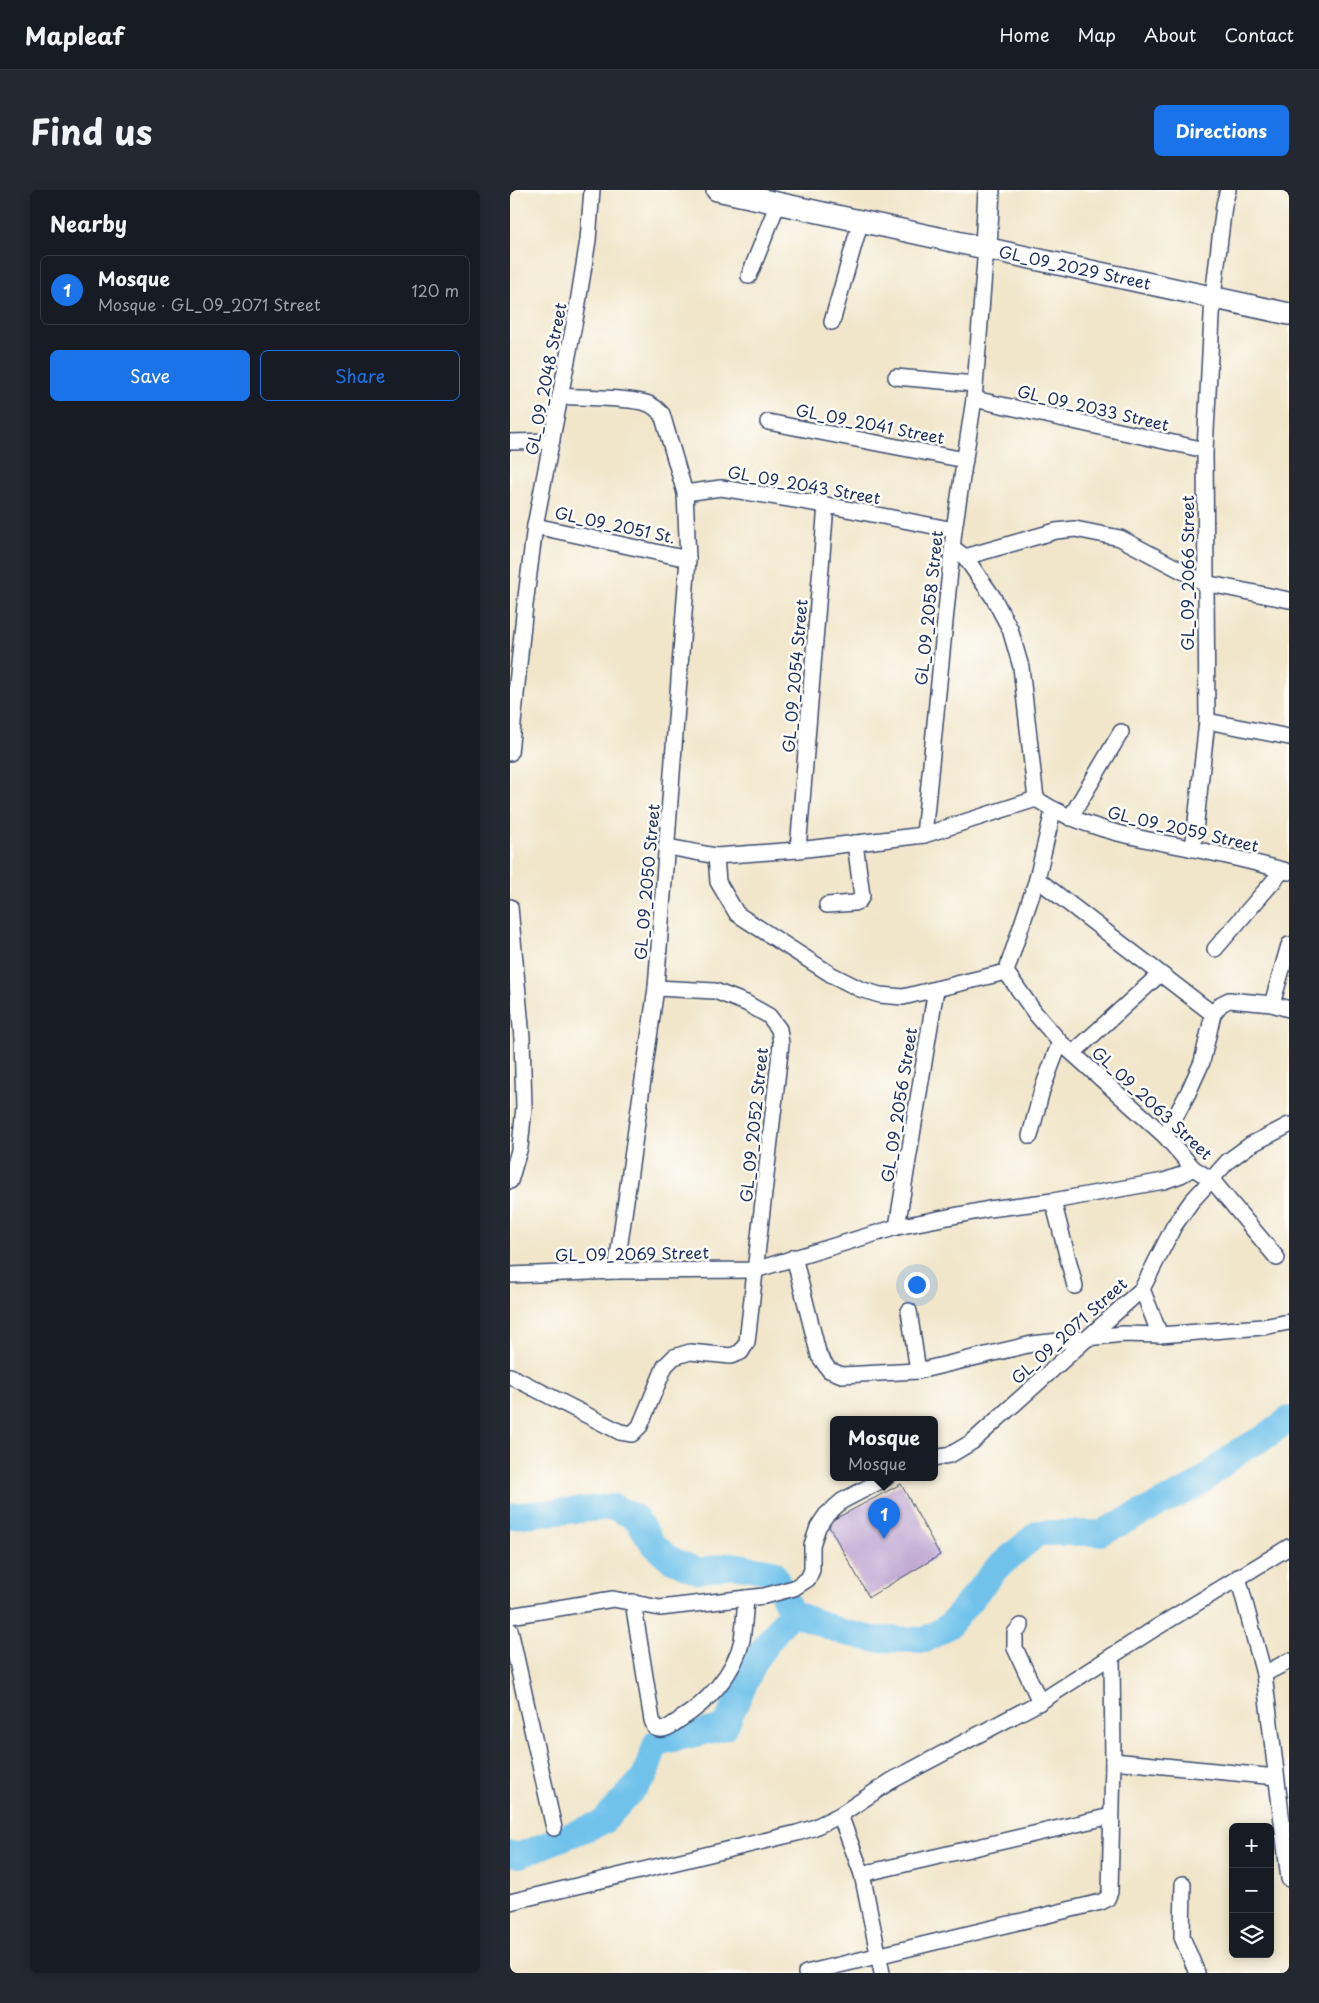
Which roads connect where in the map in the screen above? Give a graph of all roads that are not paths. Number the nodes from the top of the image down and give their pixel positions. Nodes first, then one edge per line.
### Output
1 (592, 190) edge
2 (717, 190) edge
3 (989, 190) edge
4 (1228, 190) edge
5 (778, 203) junction
6 (861, 220) junction
7 (986, 247) junction
8 (749, 276) dead end
9 (1214, 297) junction
10 (1289, 314) edge
11 (832, 322) dead end
12 (896, 377) dead end
13 (974, 392) junction
14 (560, 396) junction
15 (768, 422) dead end
16 (552, 441) junction
17 (510, 442) edge
18 (1205, 450) junction
19 (965, 460) junction
20 (685, 493) junction
21 (826, 505) junction
22 (535, 526) junction
23 (954, 530) junction
24 (959, 552) junction
25 (688, 559) junction
26 (1205, 583) junction
27 (1289, 600) edge
28 (1207, 721) junction
29 (1121, 732) dead end
30 (1289, 738) edge
31 (510, 753) edge
32 (1036, 799) junction
33 (1054, 811) junction
34 (1070, 818) junction
35 (924, 836) junction
36 (855, 843) junction
37 (668, 847) junction
38 (1193, 849) junction
39 (798, 850) junction
40 (716, 856) junction
41 (1286, 871) edge
42 (1037, 879) junction
43 (827, 905) dead end
44 (510, 908) edge
45 (1289, 945) edge
46 (1215, 949) dead end
47 (1006, 972) junction
48 (1160, 974) junction
49 (656, 988) junction
50 (936, 989) junction
51 (1272, 1004) junction
52 (1289, 1008) edge
53 (1213, 1014) junction
54 (516, 1039) edge
55 (1060, 1042) junction
56 (1073, 1053) junction
57 (1289, 1125) edge
58 (1030, 1136) dead end
59 (1165, 1136) junction
60 (1193, 1168) junction
61 (1212, 1180) junction
62 (510, 1181) edge
63 (1053, 1201) junction
64 (897, 1227) junction
65 (794, 1257) junction
66 (1277, 1258) dead end
67 (755, 1270) junction
68 (616, 1271) junction
69 (510, 1275) edge
70 (1075, 1286) dead end
71 (1142, 1289) junction
72 (909, 1311) dead end
73 (1289, 1322) edge
74 (1160, 1335) junction
75 (1088, 1339) junction
76 (918, 1371) junction
77 (510, 1376) edge
78 (938, 1457) edge
79 (880, 1481) edge
80 (1289, 1547) edge
81 (1238, 1577) junction
82 (746, 1598) junction
83 (633, 1602) junction
84 (510, 1616) edge
85 (1021, 1626) dead end
86 (510, 1630) edge
87 (1112, 1656) junction
88 (1289, 1660) edge
89 (1264, 1674) junction
90 (1040, 1702) junction
91 (1113, 1761) junction
92 (1276, 1777) junction
93 (840, 1815) junction
94 (1111, 1816) junction
95 (554, 1828) dead end
96 (862, 1874) junction
97 (1289, 1879) edge
98 (1183, 1884) dead end
99 (510, 1902) edge
100 (879, 1957) junction
101 (806, 1973) edge
102 (882, 1973) edge
103 (1197, 1973) edge

1 - 14 street, GL_09_2048 Street
2 - 5 main road, GL_09_2029 Street
3 - 7 main road
4 - 9 street, GL_09_2066 Street
5 - 6 main road, GL_09_2029 Street
5 - 8 street
6 - 7 main road, GL_09_2029 Street
6 - 11 street
7 - 9 main road, GL_09_2029 Street
7 - 13 street, GL_09_2058 Street
9 - 10 main road, GL_09_2029 Street
9 - 18 street, GL_09_2066 Street
12 - 13 street
13 - 18 street, GL_09_2033 Street
13 - 19 street, GL_09_2058 Street
14 - 16 street, GL_09_2048 Street
14 - 20 street
15 - 19 street, GL_09_2041 Street
16 - 17 street
16 - 22 street, GL_09_2048 Street
18 - 26 street, GL_09_2066 Street
19 - 23 street, GL_09_2058 Street
20 - 21 street, GL_09_2043 Street
20 - 25 street, GL_09_2050 Street
21 - 23 street, GL_09_2043 Street
21 - 39 street, GL_09_2054 Street
22 - 25 street, GL_09_2051 St.
22 - 31 street, GL_09_2048 Street
23 - 24 street, GL_09_2058 Street
24 - 26 street
24 - 32 street
24 - 35 street, GL_09_2058 Street
25 - 37 street, GL_09_2050 Street
26 - 27 street
26 - 28 street, GL_09_2066 Street
28 - 30 street
28 - 38 street, GL_09_2066 Street
29 - 34 street
32 - 33 street, GL_09_2059 Street
32 - 35 street
33 - 34 street, GL_09_2059 Street
33 - 42 street
34 - 38 street, GL_09_2059 Street
35 - 36 street
36 - 39 street
36 - 43 street
37 - 40 street
37 - 49 street, GL_09_2050 Street
38 - 41 street, GL_09_2059 Street
39 - 40 street
40 - 50 street
41 - 46 street
42 - 47 street
42 - 48 street
44 - 54 street
45 - 51 street
47 - 50 street
47 - 55 street, GL_09_2063 Street
48 - 53 street
48 - 56 street
49 - 67 street, GL_09_2052 Street
49 - 68 street, GL_09_2050 Street
50 - 64 street, GL_09_2056 Street
51 - 52 street
51 - 53 street
53 - 59 street
54 - 62 street
55 - 56 street, GL_09_2063 Street
55 - 58 street
56 - 59 street, GL_09_2063 Street
57 - 61 street, GL_09_2071 Street
59 - 60 street, GL_09_2063 Street
60 - 61 street, GL_09_2063 Street
60 - 63 street, GL_09_2069 Street
61 - 66 street, GL_09_2063 Street
61 - 71 street, GL_09_2071 Street
63 - 64 street, GL_09_2069 Street
63 - 70 street
64 - 65 street, GL_09_2069 Street
65 - 67 street, GL_09_2069 Street
65 - 76 street
67 - 68 street, GL_09_2069 Street
67 - 77 street
68 - 69 street, GL_09_2069 Street
71 - 74 street
71 - 75 street, GL_09_2071 Street
72 - 76 street
73 - 74 street
74 - 75 street
75 - 76 street
75 - 78 street, GL_09_2071 Street
79 - 82 street
80 - 81 street
81 - 87 street
81 - 89 street
82 - 83 street
82 - 83 street
83 - 84 street
85 - 90 street
86 - 95 street
87 - 90 street
87 - 91 street
88 - 89 street
89 - 92 street
90 - 93 street
91 - 92 street
91 - 94 street
92 - 97 street
93 - 96 street
93 - 99 street
94 - 96 street
94 - 100 street
96 - 100 street
98 - 103 street
100 - 101 street
100 - 102 street

